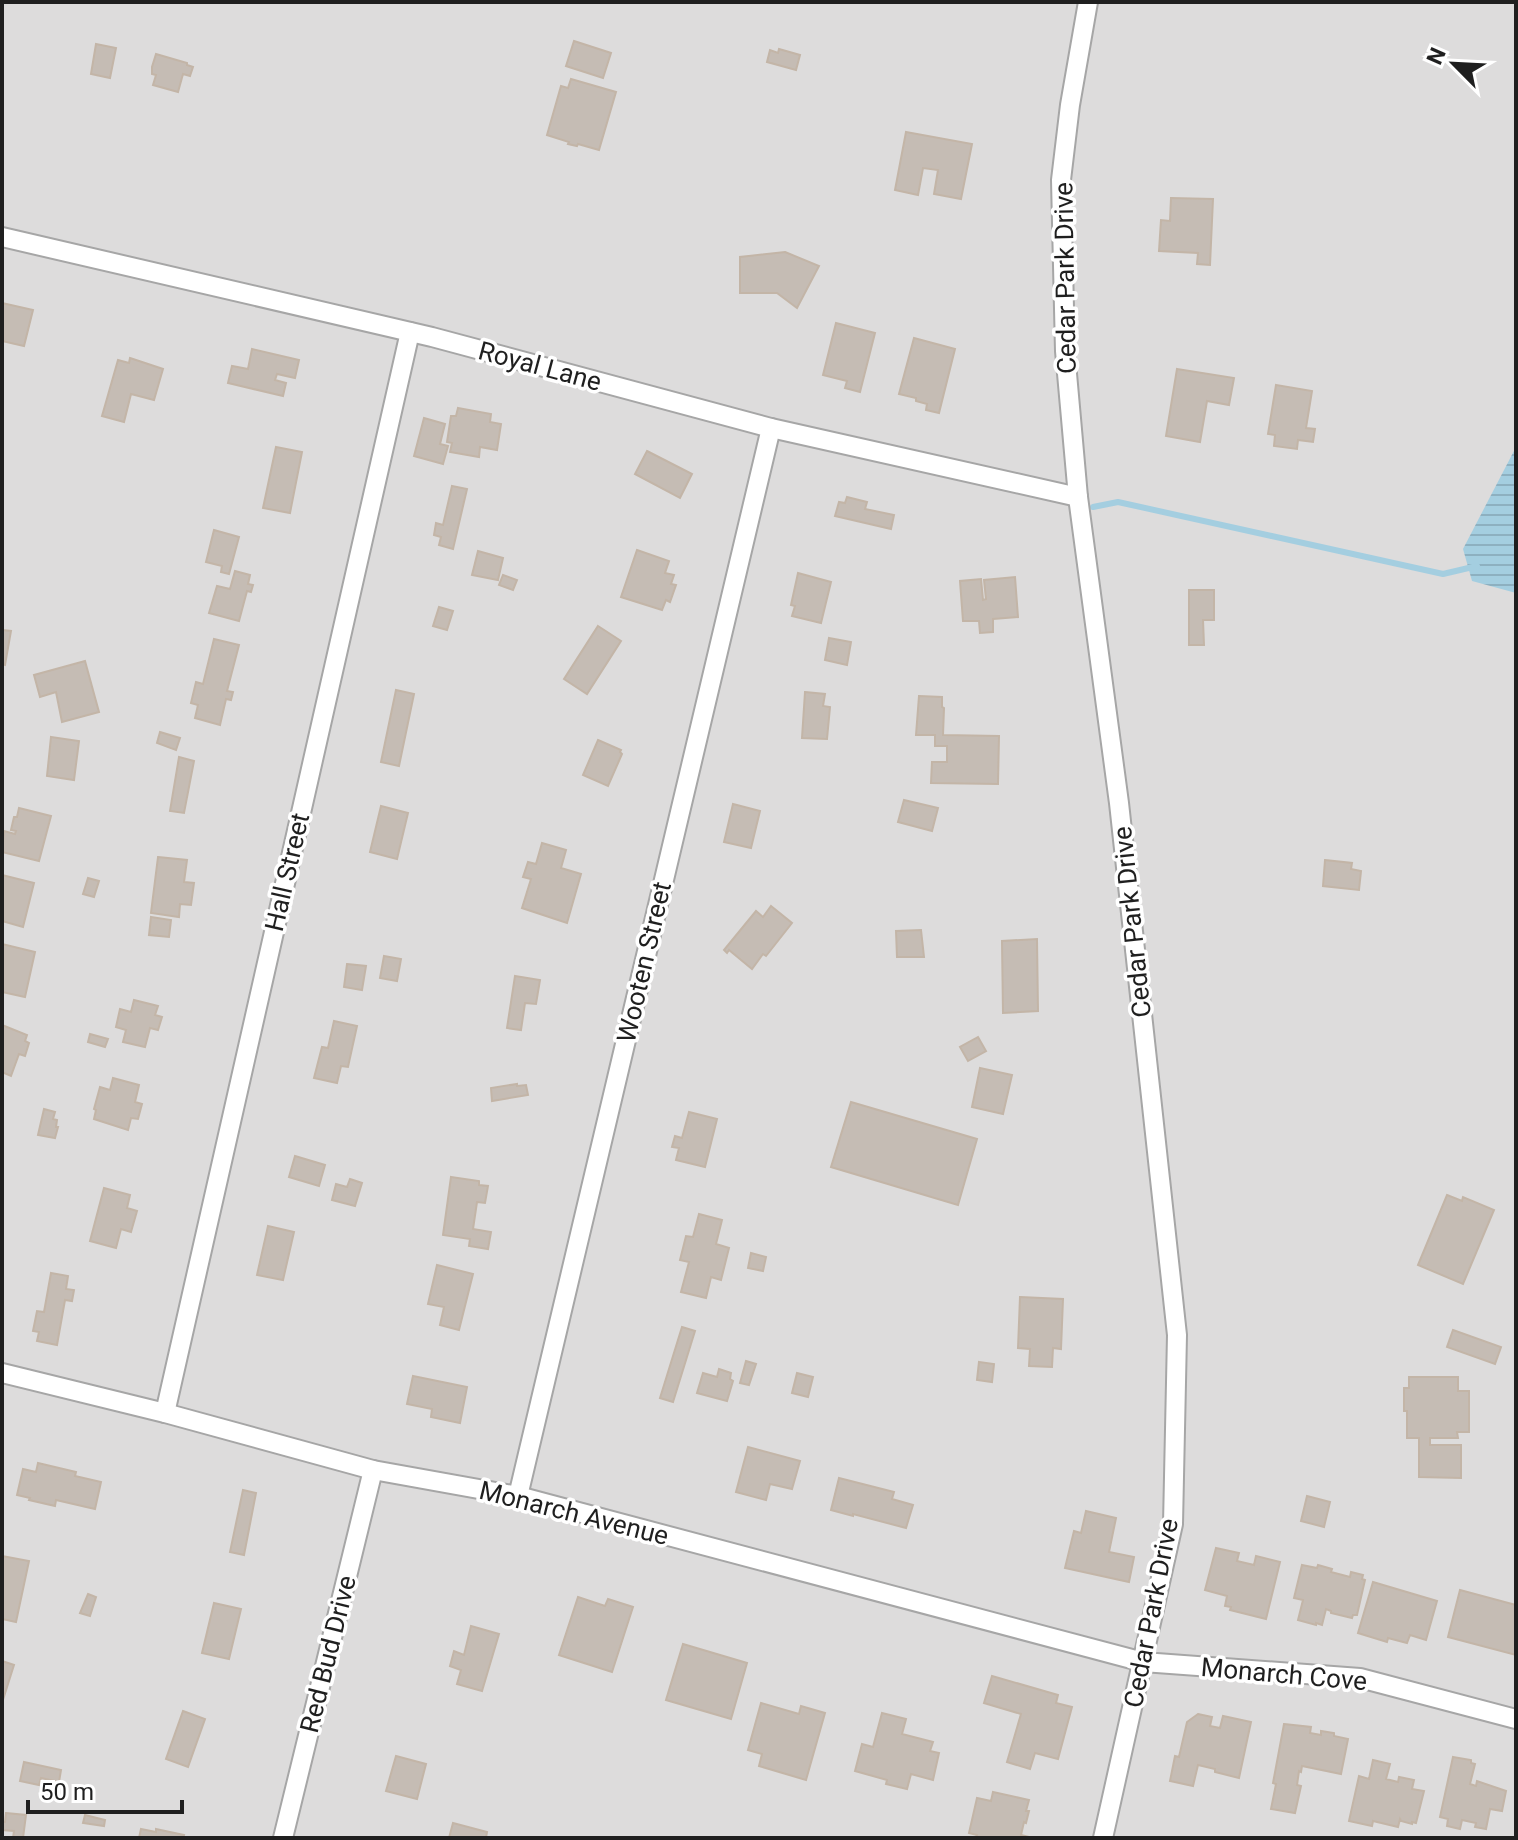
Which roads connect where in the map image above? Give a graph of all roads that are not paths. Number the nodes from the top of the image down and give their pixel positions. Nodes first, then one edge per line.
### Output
1 (1088, 2) edge
2 (2, 237) edge
3 (410, 332) junction
4 (771, 428) junction
5 (1078, 497) junction
6 (2, 1373) edge
7 (165, 1413) junction
8 (373, 1470) junction
9 (518, 1496) junction
10 (1143, 1662) junction
11 (1516, 1719) edge
12 (283, 1838) edge
13 (1103, 1838) edge

1 - 5 street, Cedar Park Drive
2 - 3 street, Royal Lane
3 - 4 street, Royal Lane
3 - 7 street, Hall Street
4 - 5 street, Royal Lane
4 - 9 street, Wooten Street
5 - 10 street, Cedar Park Drive
6 - 7 street, Monarch Avenue
7 - 8 street, Monarch Avenue
8 - 9 street, Monarch Avenue
8 - 12 street, Red Bud Drive
9 - 10 street, Monarch Avenue
10 - 11 street, Monarch Cove
10 - 13 street, Cedar Park Drive

